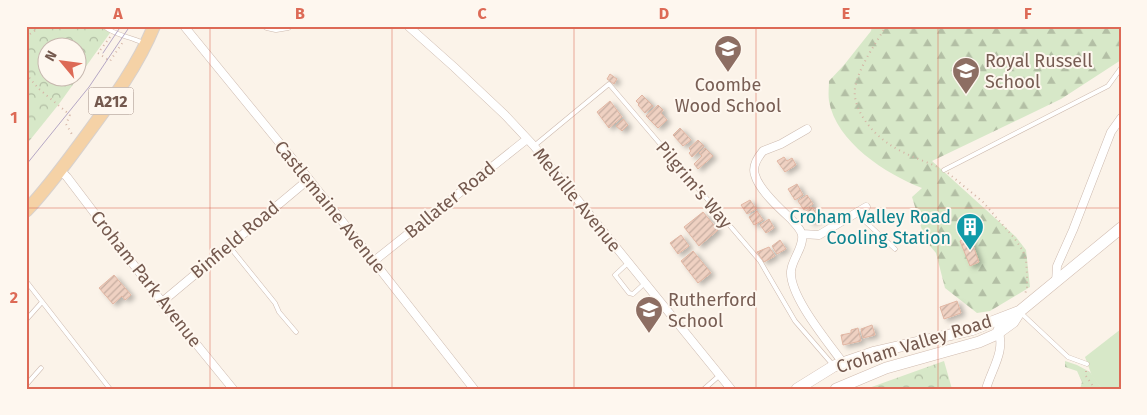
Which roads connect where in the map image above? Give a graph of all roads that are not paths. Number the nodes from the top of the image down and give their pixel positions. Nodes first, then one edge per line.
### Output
1 (104, 26) edge
2 (154, 26) edge
3 (184, 26) edge
4 (267, 26) edge
5 (288, 26) edge
6 (408, 26) edge
7 (146, 44) junction
8 (1121, 68) edge
9 (1121, 118) edge
10 (807, 129) dead end
11 (527, 139) junction
12 (534, 146) junction
13 (60, 170) junction
14 (944, 170) road end
15 (309, 179) junction
16 (866, 207) dead end
17 (26, 211) edge
18 (856, 213) junction
19 (1121, 228) edge
20 (802, 234) junction
21 (229, 246) junction
22 (895, 249) dead end
23 (374, 261) junction
24 (628, 262) junction
25 (26, 281) edge
26 (1056, 282) junction
27 (645, 283) junction
28 (42, 302) junction
29 (162, 302) junction
30 (1020, 311) junction
31 (26, 320) edge
32 (996, 326) junction
33 (296, 332) dead end
34 (1086, 364) road end
35 (839, 365) junction
36 (41, 368) dead end
37 (720, 376) junction
38 (26, 385) edge
39 (110, 389) edge
40 (233, 389) edge
41 (474, 389) edge
42 (704, 389) edge
43 (731, 389) edge
44 (797, 389) edge
45 (836, 389) edge
46 (986, 389) edge

1 - 7 lane
2 - 7 main road, A212
3 - 15 street, Castlemaine Avenue
4 - 5 street
6 - 11 street, Melville Avenue
7 - 13 main road, A212
8 - 14 lane
9 - 26 street
10 - 20 street
11 - 12 street, Melville Avenue
11 - 23 street, Ballater Road
12 - 24 street, Melville Avenue
12 - 35 lane, Pilgrim's Way
13 - 17 main road, A212
13 - 29 street, Croham Park Avenue
15 - 21 street, Binfield Road
15 - 23 street, Castlemaine Avenue
16 - 18 street
18 - 20 street
18 - 22 lane
19 - 26 street, Croham Valley Road
20 - 35 street
21 - 29 street, Binfield Road
21 - 33 lane
23 - 41 street, Castlemaine Avenue
24 - 27 street, Melville Avenue
24 - 27 lane
25 - 28 lane
26 - 30 street, Croham Valley Road
27 - 37 street, Melville Avenue
28 - 31 lane
28 - 39 lane
29 - 40 street, Croham Park Avenue
30 - 32 street, Croham Valley Road
30 - 34 lane
32 - 35 street, Croham Valley Road
32 - 45 street, Croham Valley Road
32 - 46 street
35 - 44 street, Croham Valley Road
36 - 38 lane
37 - 42 lane
37 - 43 street, Melville Avenue

